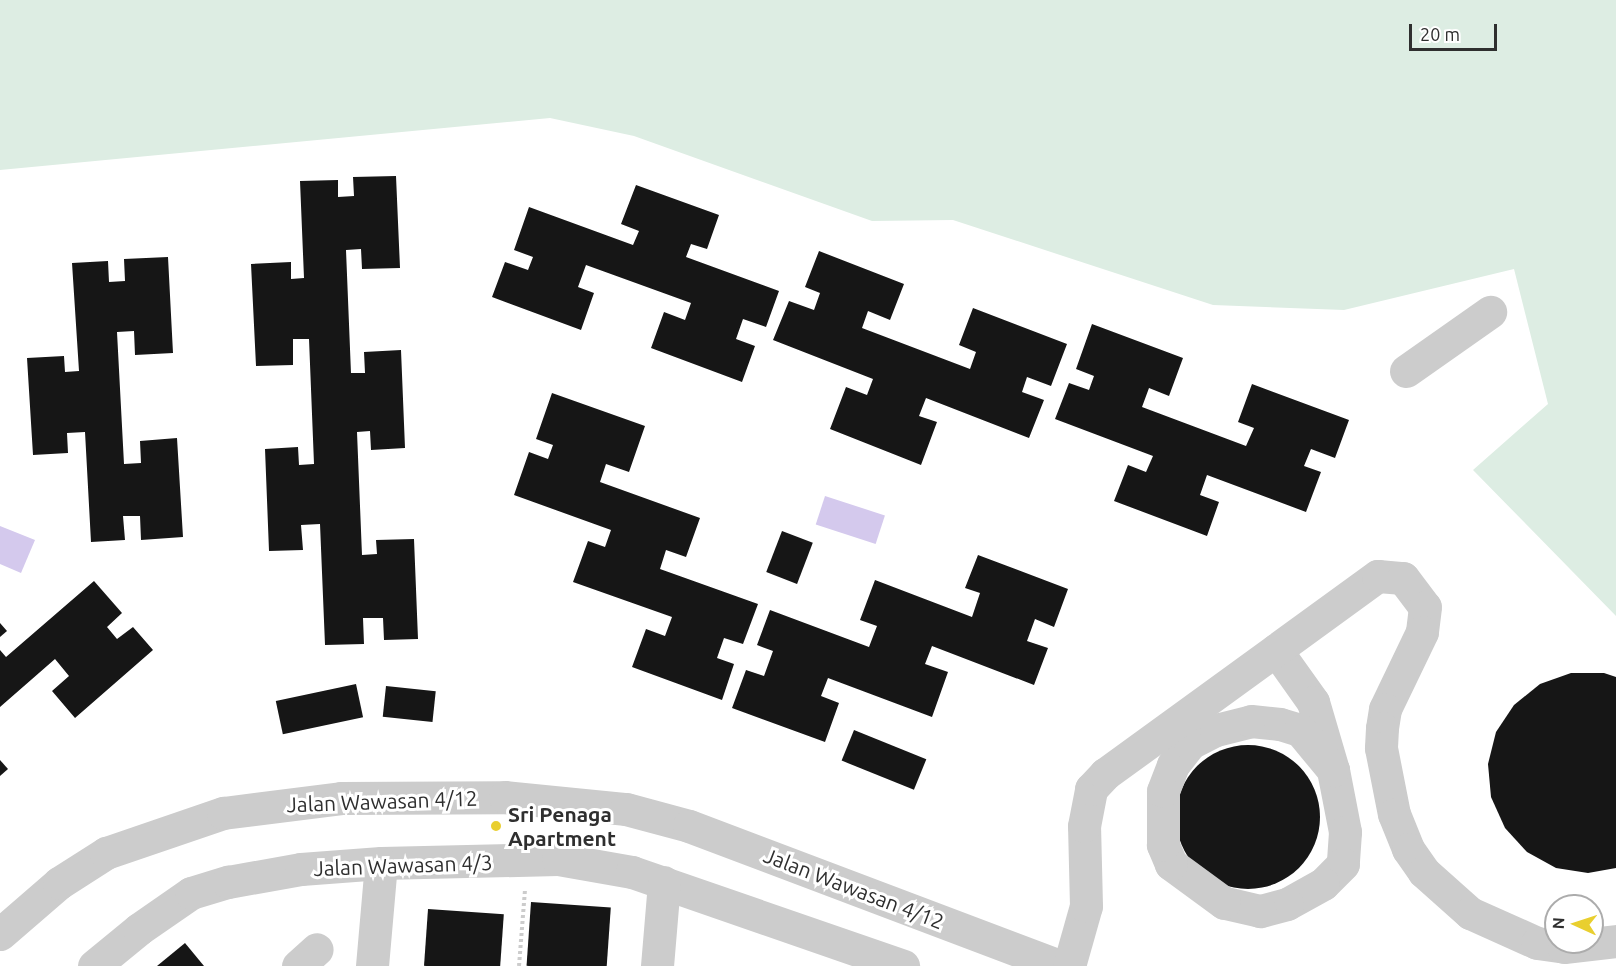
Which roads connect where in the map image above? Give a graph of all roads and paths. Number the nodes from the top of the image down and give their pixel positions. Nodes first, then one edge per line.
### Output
1 (1490, 312) dead end
2 (1406, 371) dead end
3 (1276, 650) junction
4 (1333, 770) junction
5 (527, 860) junction
6 (381, 863) junction
7 (664, 882) junction
8 (0, 934) edge
9 (1616, 941) edge
10 (94, 966) edge
11 (372, 966) edge
12 (519, 966) edge
13 (657, 966) edge
14 (903, 966) edge
15 (1059, 966) edge
16 (1069, 966) edge

1 - 2 street
3 - 4 street
3 - 9 street
3 - 16 street
4 - 4 street
5 - 6 street, Jalan Wawasan 4/3
5 - 7 street, Jalan Wawasan 4/3
5 - 12 path
6 - 10 street, Jalan Wawasan 4/3
6 - 11 street
7 - 13 street
7 - 14 street, Jalan Wawasan 4/3
8 - 15 street, Jalan Wawasan 4/12

